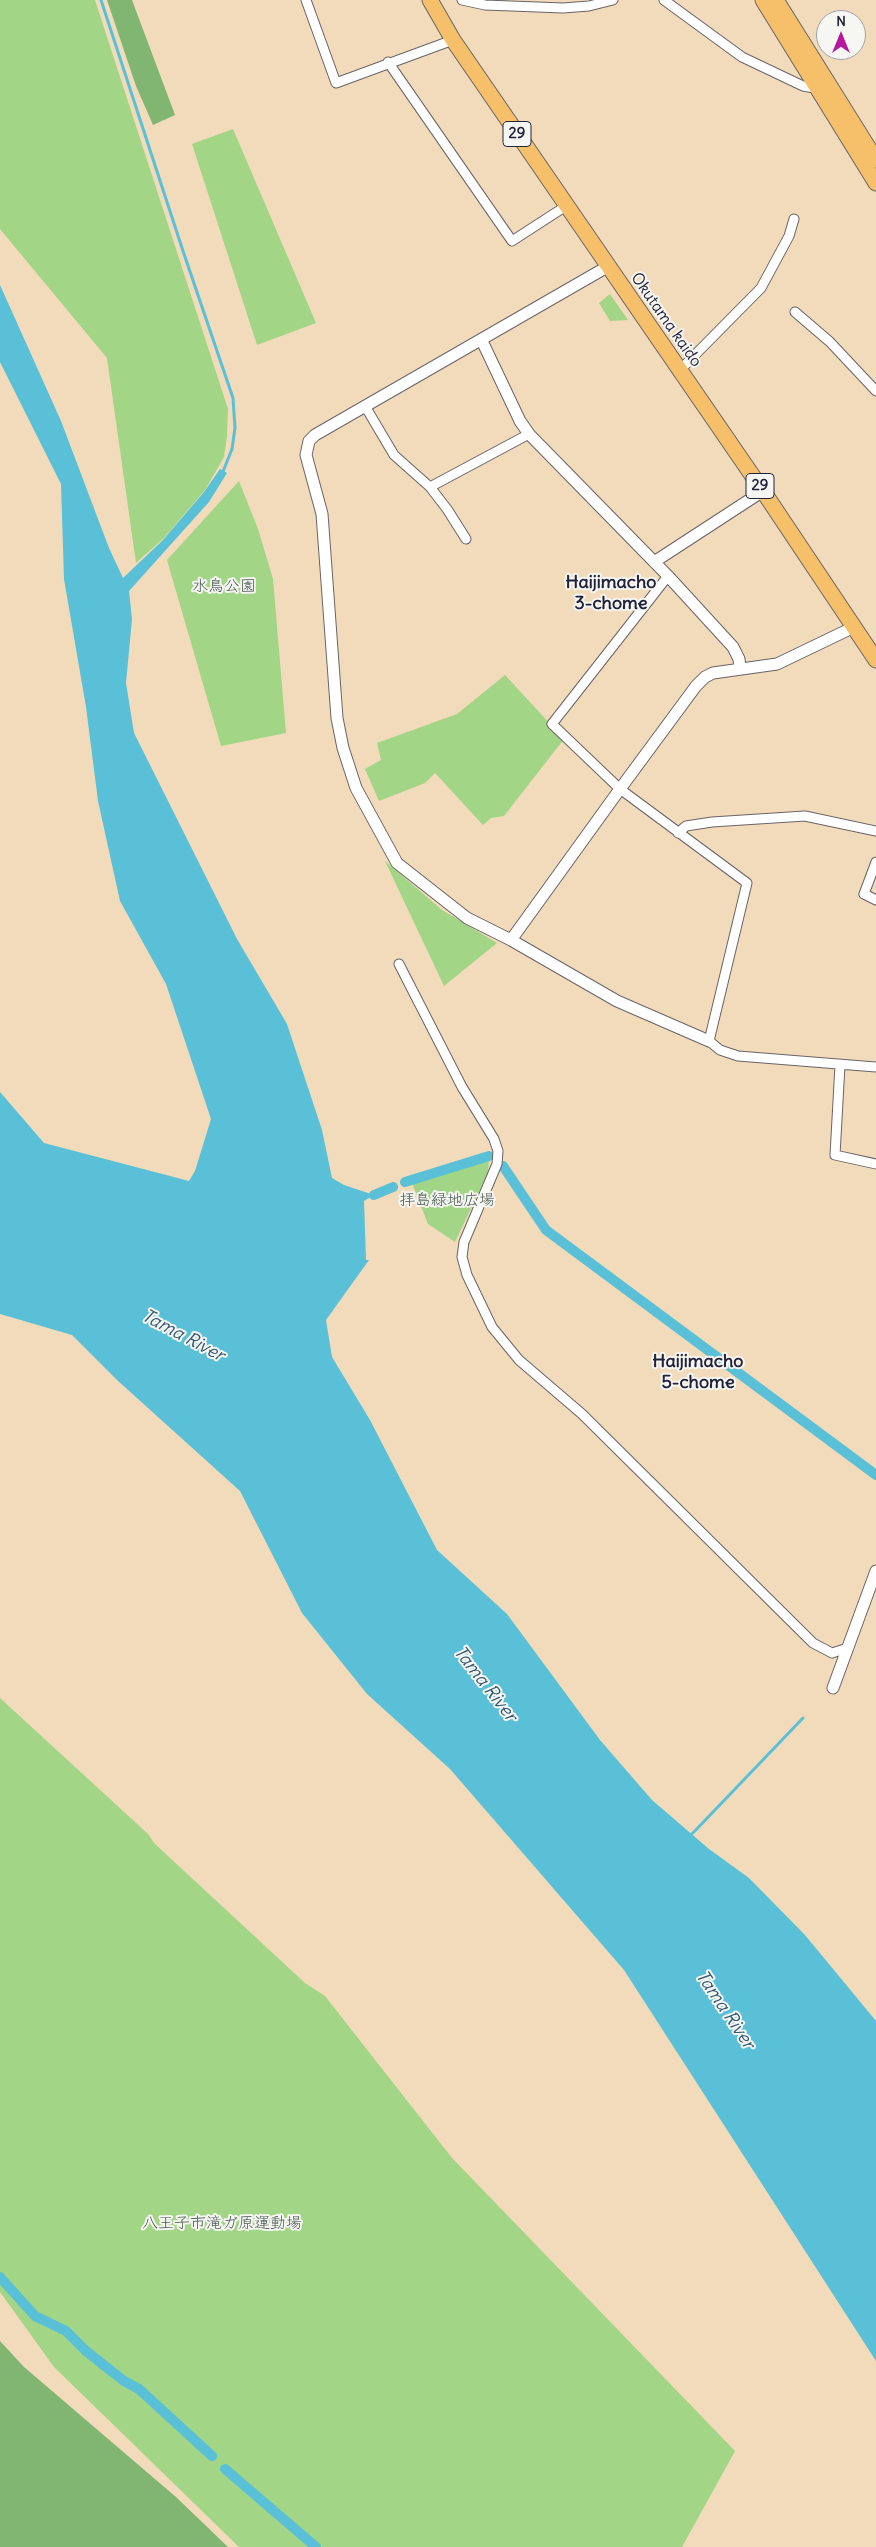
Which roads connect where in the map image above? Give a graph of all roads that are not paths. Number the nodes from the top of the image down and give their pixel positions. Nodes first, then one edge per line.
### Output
1 (306, 0) edge
2 (430, 0) edge
3 (462, 0) edge
4 (614, 0) edge
5 (664, 0) edge
6 (763, 0) edge
7 (776, 0) edge
8 (516, 3) edge
9 (453, 40) junction
10 (388, 62) junction
11 (824, 87) junction
12 (876, 160) edge
13 (876, 183) edge
14 (566, 206) junction
15 (794, 220) dead end
16 (607, 267) junction
17 (796, 312) dead end
18 (482, 341) junction
19 (680, 370) junction
20 (876, 391) edge
21 (366, 406) junction
22 (529, 434) junction
23 (430, 487) junction
24 (763, 490) junction
25 (466, 539) dead end
26 (654, 562) junction
27 (668, 576) junction
28 (854, 628) junction
29 (876, 660) edge
30 (740, 669) junction
31 (620, 789) junction
32 (876, 831) edge
33 (678, 833) junction
34 (876, 862) edge
35 (876, 900) edge
36 (511, 940) junction
37 (399, 964) dead end
38 (709, 1041) junction
39 (840, 1065) junction
40 (876, 1066) edge
41 (876, 1164) edge
42 (876, 1571) edge
43 (848, 1648) junction
44 (833, 1688) dead end

1 - 10 street
2 - 9 main road, Okutama kaido / 29
3 - 8 street
4 - 8 street
5 - 11 street
6 - 11 main road
7 - 11 main road
9 - 10 street
9 - 14 main road, Okutama kaido / 29
10 - 14 street
11 - 12 main road
11 - 13 main road
14 - 16 main road, Okutama kaido / 29
15 - 19 street
16 - 18 street
16 - 19 main road, Okutama kaido / 29
17 - 20 street
18 - 21 street
18 - 22 street
19 - 24 main road, Okutama kaido / 29
21 - 23 street
21 - 36 street
22 - 23 street
22 - 26 street
23 - 25 street
24 - 26 street
24 - 28 main road, Okutama kaido / 29
26 - 27 street
27 - 30 street
27 - 31 street
28 - 29 main road, Okutama kaido / 29
28 - 30 street
30 - 31 street
31 - 33 street
31 - 36 street
32 - 33 street
33 - 38 street
34 - 35 street
36 - 38 street
37 - 43 street
38 - 39 street
39 - 40 street
39 - 41 street
42 - 43 street
43 - 44 street

